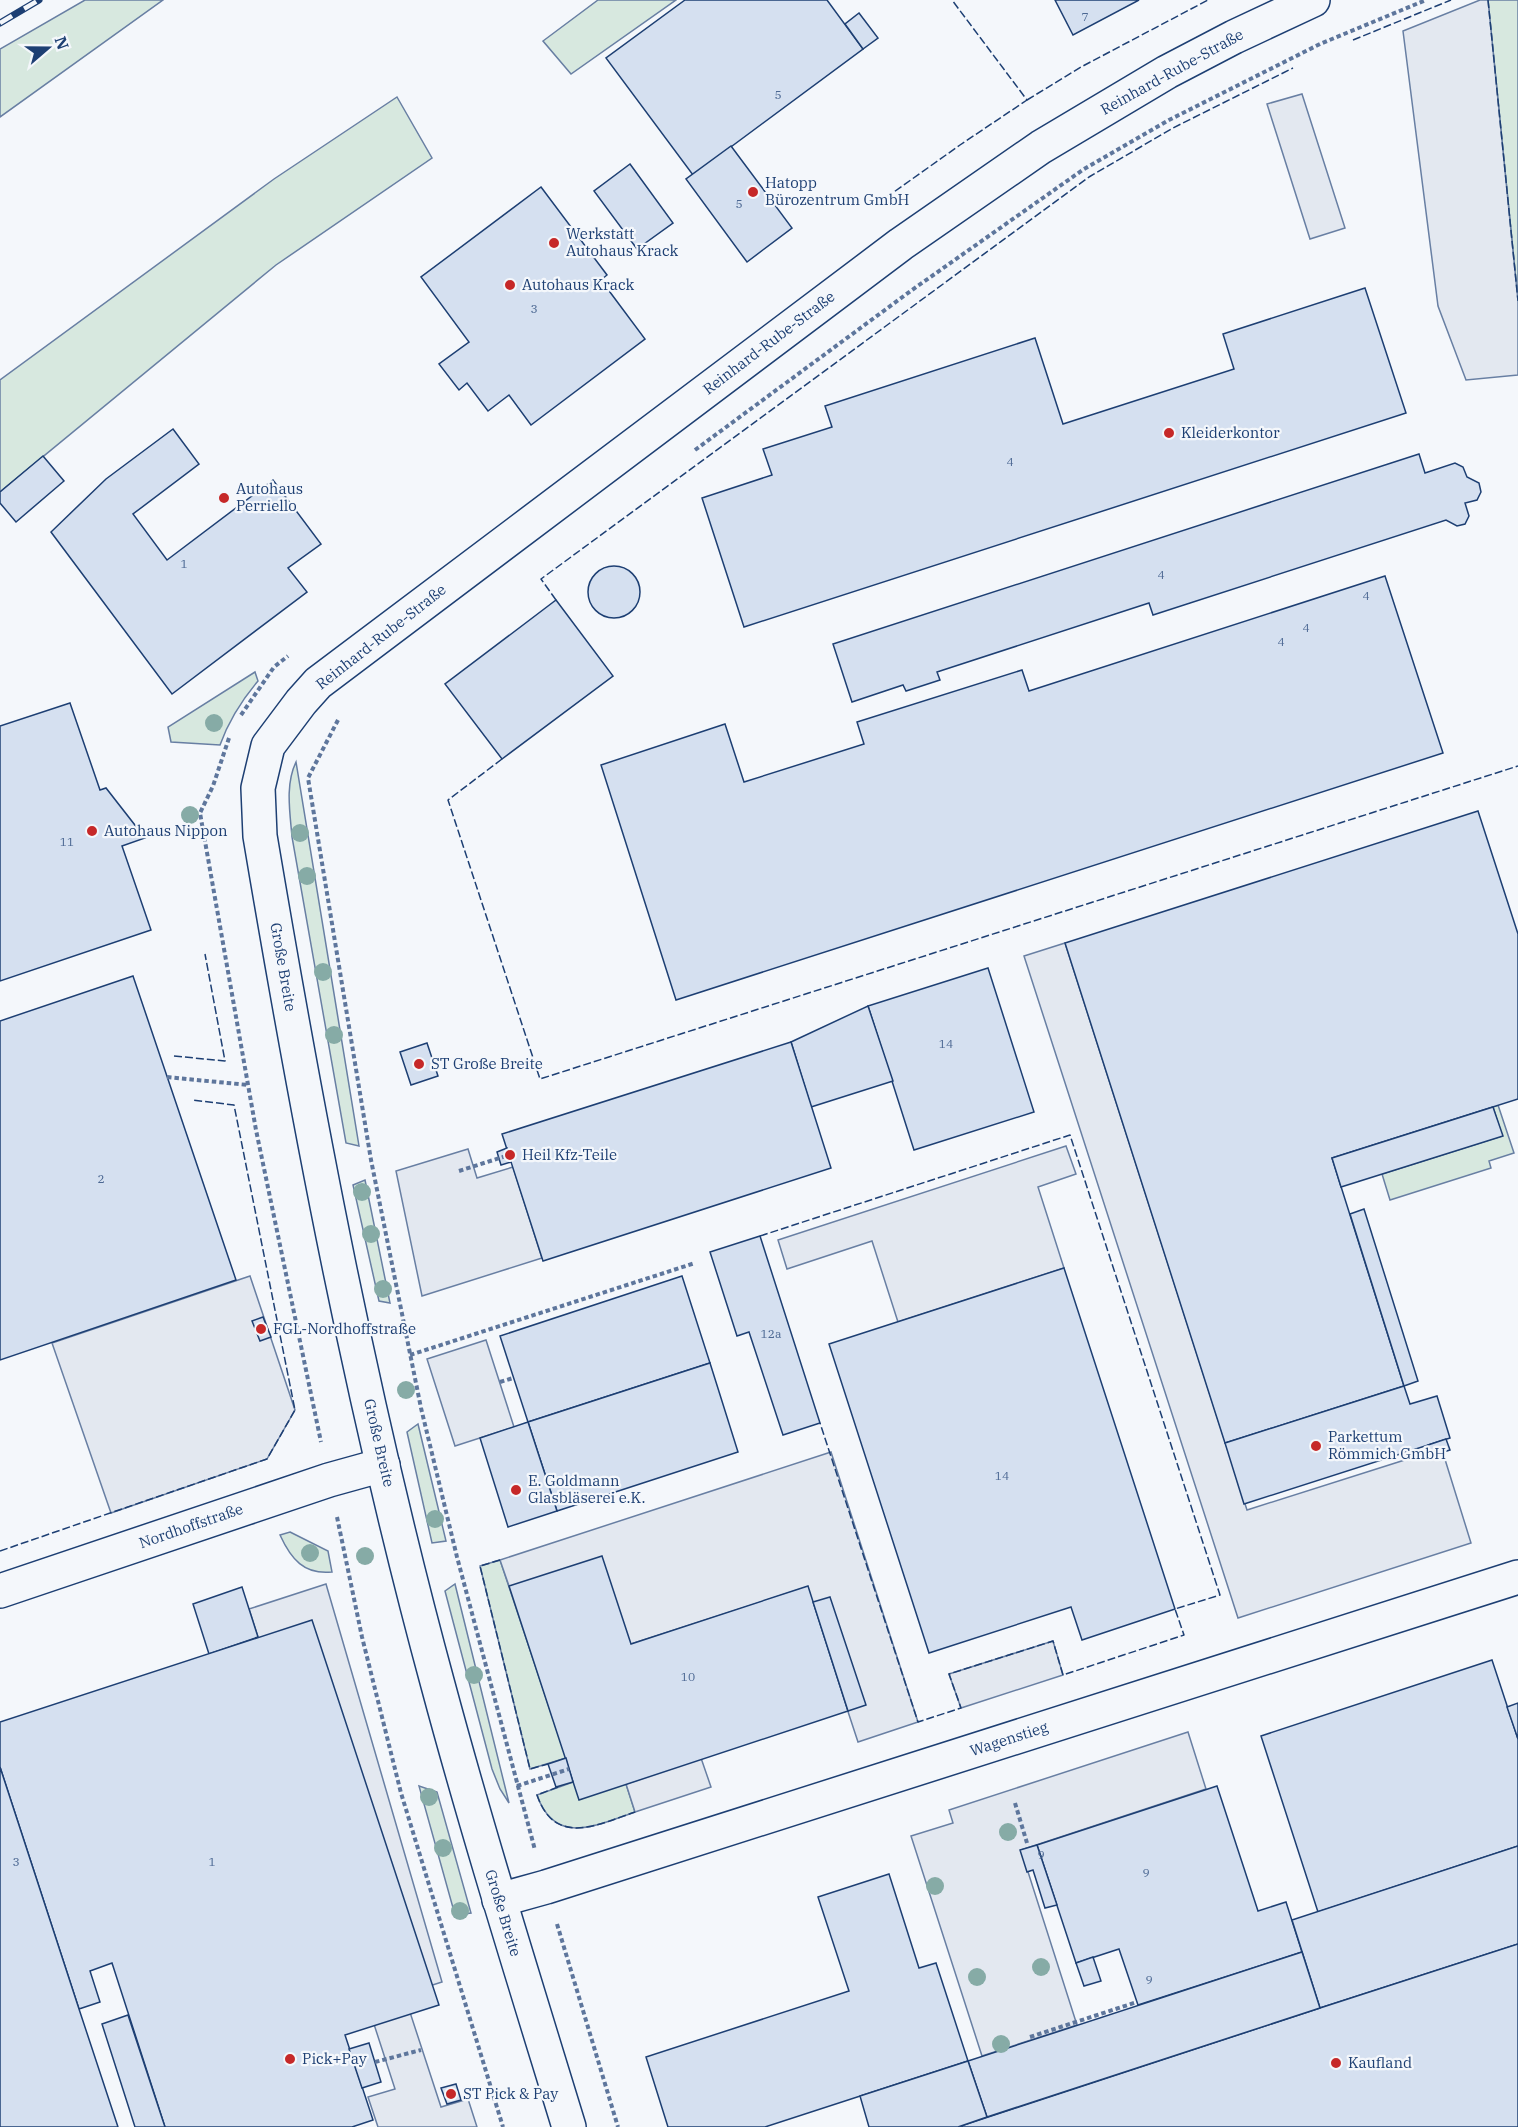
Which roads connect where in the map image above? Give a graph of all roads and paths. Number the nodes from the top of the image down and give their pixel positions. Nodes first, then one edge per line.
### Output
1 (1313, 0) edge
2 (1426, 0) edge
3 (691, 453) dead end
4 (342, 713) dead end
5 (268, 746) joint
6 (167, 1077) dead end
7 (248, 1085) dead end
8 (509, 1155) dead end
9 (459, 1171) dead end
10 (695, 1263) dead end
11 (410, 1355) junction
12 (513, 1378) dead end
13 (500, 1383) dead end
14 (383, 1465) junction
15 (1518, 1577) edge
16 (0, 1591) edge
17 (569, 1769) dead end
18 (517, 1786) junction
19 (1015, 1803) dead end
20 (1027, 1843) dead end
21 (546, 1887) junction
22 (499, 1900) junction
23 (1137, 2002) dead end
24 (1030, 2037) dead end
25 (421, 2050) dead end
26 (375, 2062) dead end
27 (569, 2127) edge
28 (618, 2127) edge

1 - 5 street, Reinhard-Rube-Straße
2 - 3 path
4 - 11 path
5 - 14 street, Große Breite
6 - 7 path
8 - 9 path
10 - 11 path
11 - 18 path
12 - 13 path
14 - 16 street, Nordhoffstraße
14 - 22 street, Große Breite
15 - 21 street, Wagenstieg
17 - 18 path
18 - 21 path
19 - 20 path
21 - 22 street, Wagenstieg
21 - 28 path
22 - 27 street, Große Breite
23 - 24 path
25 - 26 path

